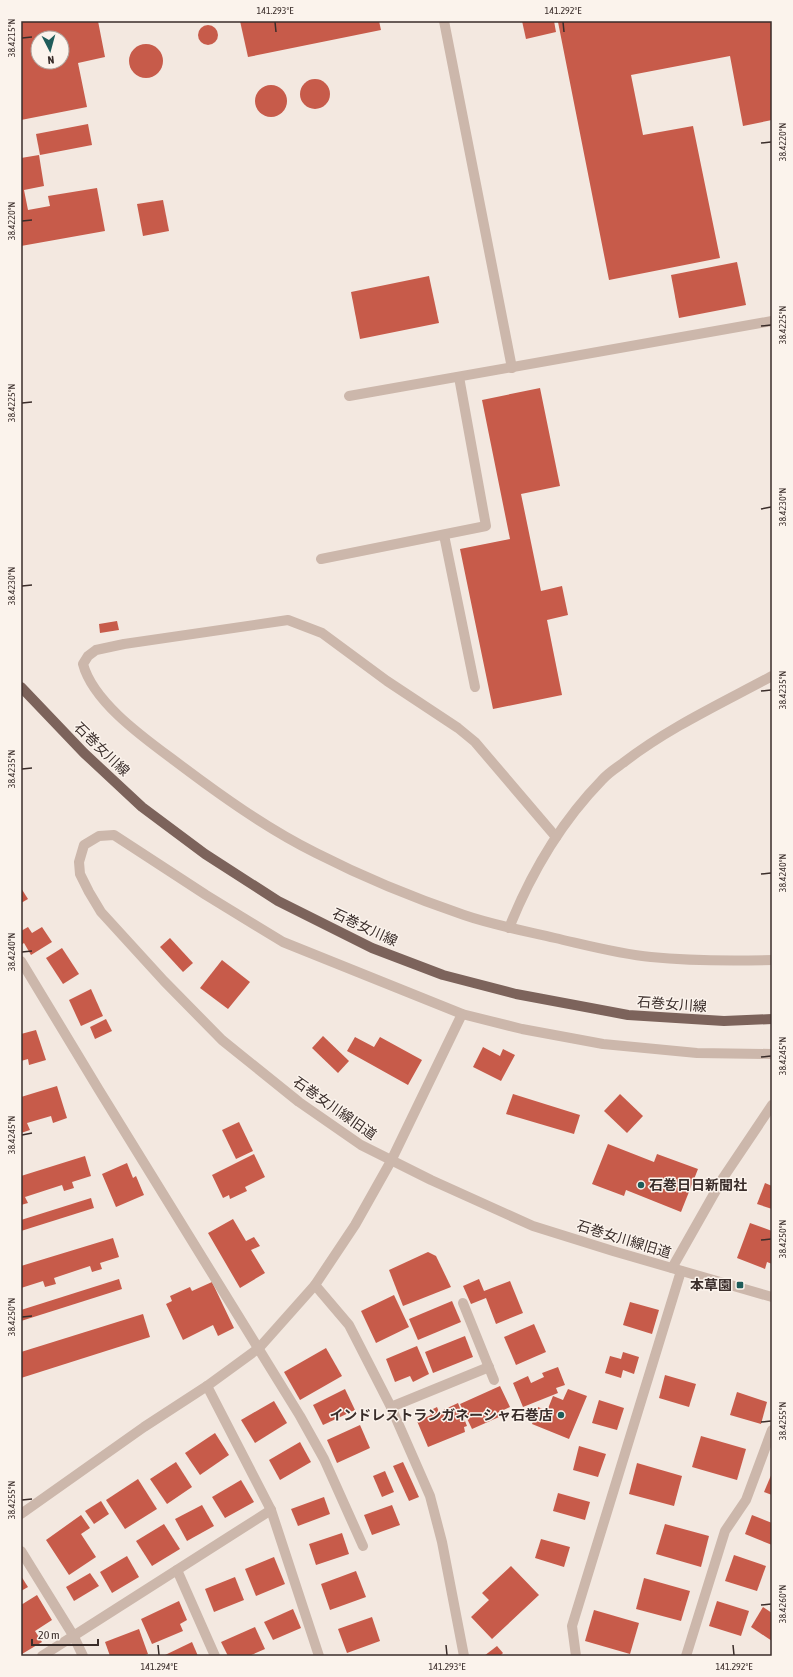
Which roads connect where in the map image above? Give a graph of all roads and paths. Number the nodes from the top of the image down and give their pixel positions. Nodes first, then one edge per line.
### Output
1 (444, 21) edge
2 (772, 321) edge
3 (512, 368) junction
4 (459, 377) junction
5 (349, 396) dead end
6 (444, 535) junction
7 (321, 559) dead end
8 (772, 676) edge
9 (21, 687) edge
10 (475, 687) dead end
11 (556, 837) junction
12 (509, 928) junction
13 (772, 960) edge
14 (21, 961) edge
15 (462, 1014) junction
16 (772, 1019) edge
17 (772, 1054) edge
18 (772, 1105) edge
19 (391, 1161) junction
20 (677, 1270) junction
21 (316, 1285) junction
22 (772, 1297) edge
23 (463, 1303) dead end
24 (258, 1348) junction
25 (489, 1367) junction
26 (494, 1380) dead end
27 (207, 1386) junction
28 (391, 1407) junction
29 (772, 1430) edge
30 (271, 1510) junction
31 (22, 1511) edge
32 (363, 1546) dead end
33 (21, 1551) edge
34 (177, 1570) junction
35 (73, 1636) junction
36 (42, 1656) edge
37 (83, 1656) edge
38 (215, 1656) edge
39 (319, 1656) edge
40 (464, 1656) edge
41 (576, 1656) edge
42 (686, 1656) edge

1 - 3 street
2 - 3 street
3 - 4 street
4 - 5 street
4 - 6 street
6 - 7 street
6 - 10 street
8 - 11 street
9 - 16 main road, 石巻女川線
11 - 12 street
11 - 12 street
12 - 13 street
14 - 24 street
15 - 17 street, 石巻女川線旧道
15 - 19 street
15 - 19 street, 石巻女川線旧道
18 - 20 street
19 - 20 street, 石巻女川線旧道
19 - 21 street
20 - 22 street, 石巻女川線旧道
20 - 41 street
21 - 24 street
21 - 28 street
23 - 25 street
24 - 27 street
24 - 32 street
25 - 26 street
25 - 28 street
27 - 30 street
27 - 31 street
28 - 40 street
29 - 42 street
30 - 34 street
30 - 39 street
33 - 35 street
34 - 35 street
34 - 38 street
35 - 36 street
35 - 37 street

